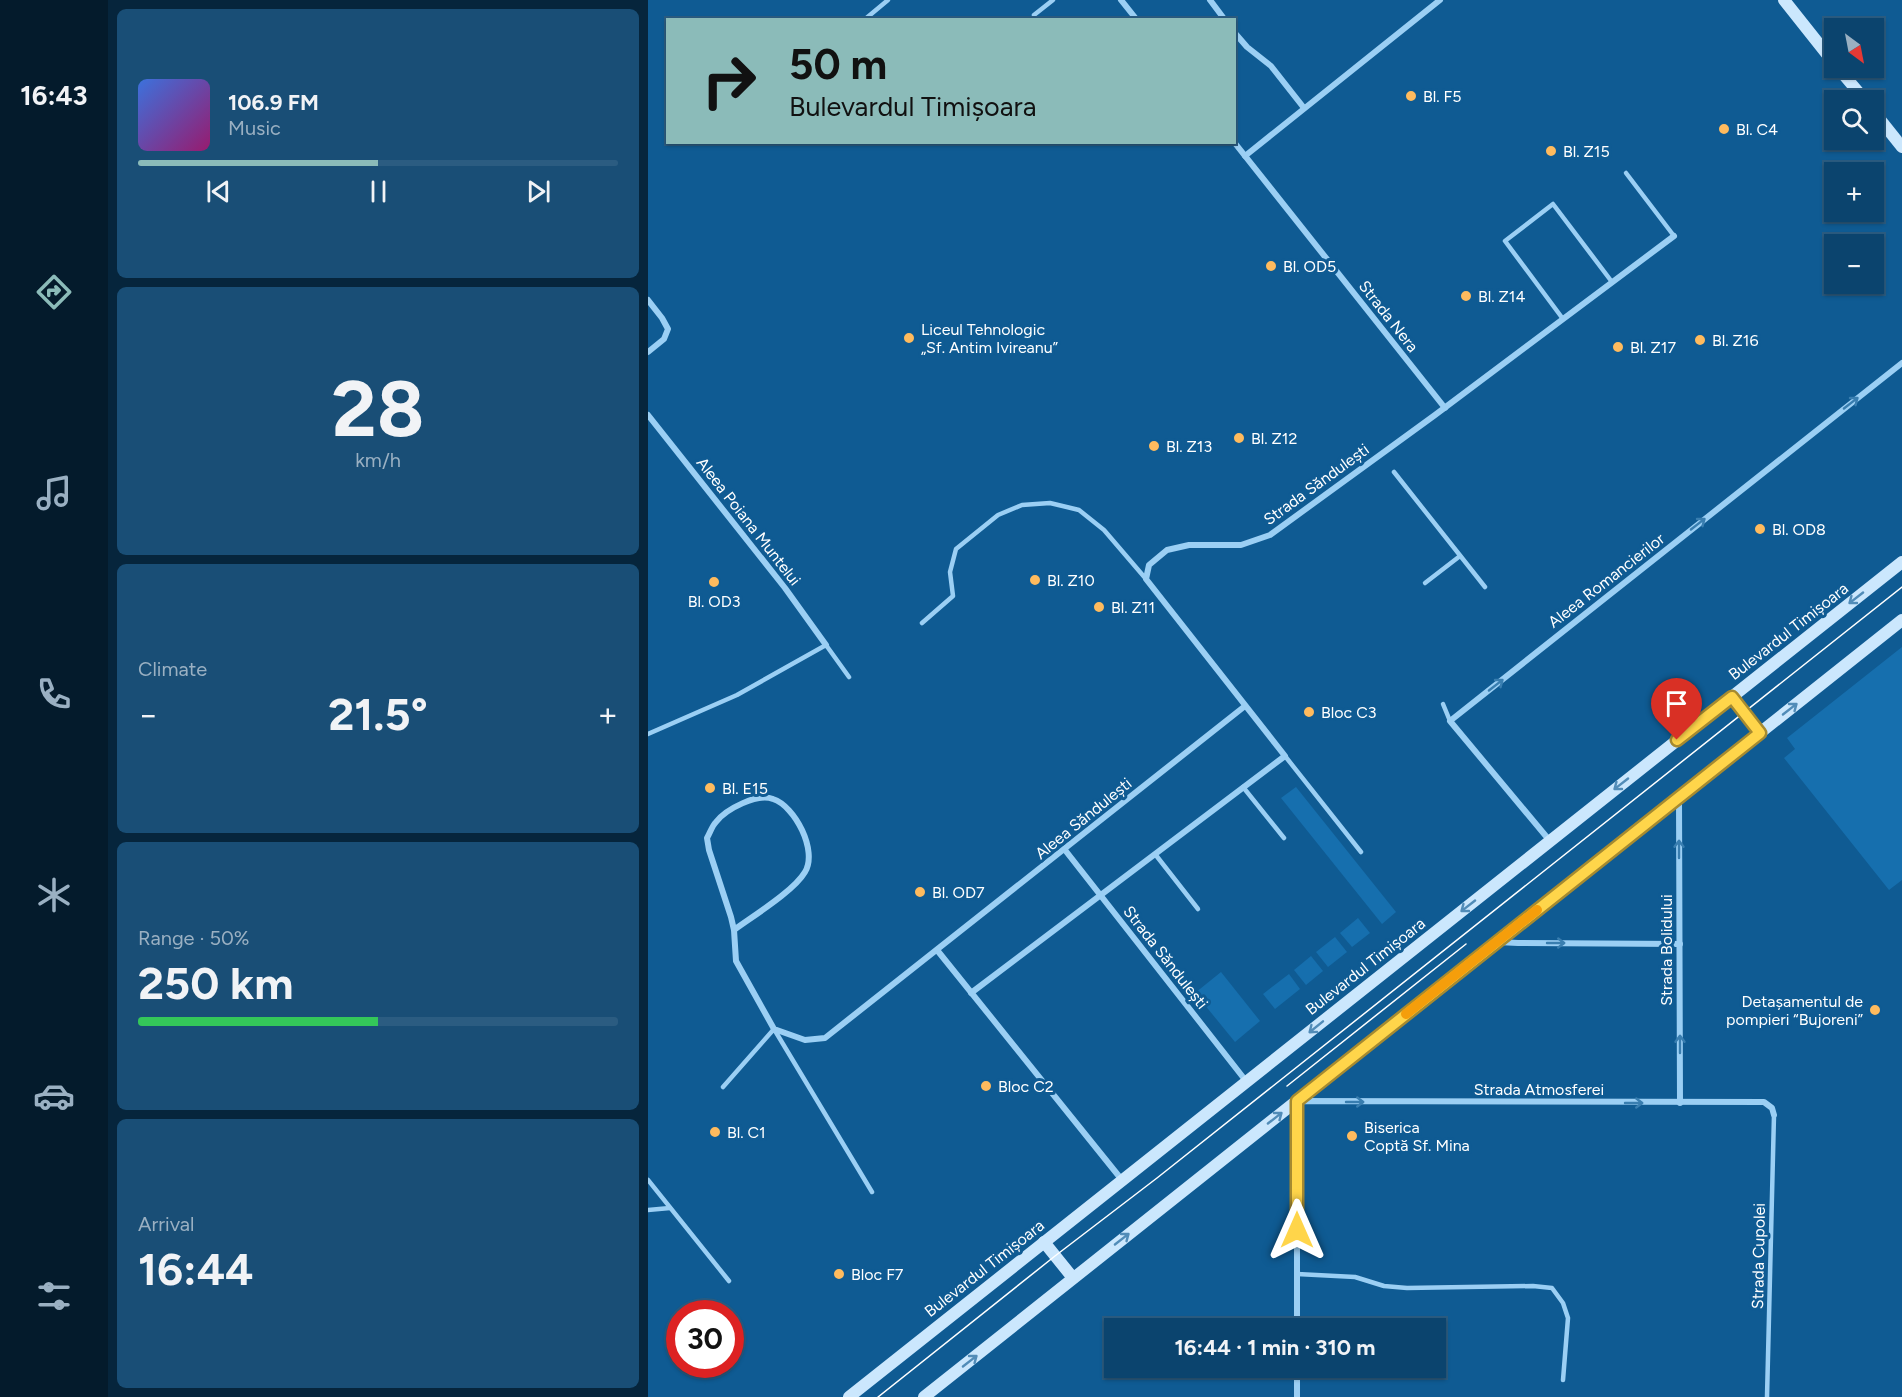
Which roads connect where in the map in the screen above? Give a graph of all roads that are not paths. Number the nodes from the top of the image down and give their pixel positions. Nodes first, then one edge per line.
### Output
1 (888, 0) edge
2 (1053, 0) edge
3 (1121, 0) edge
4 (1209, 0) edge
5 (1440, 0) edge
6 (1784, 0) edge
7 (1034, 15) dead end
8 (866, 18) edge
9 (1135, 18) edge
10 (1223, 18) edge
11 (1236, 34) edge
12 (1824, 50) edge
13 (1846, 78) edge
14 (1857, 90) edge
15 (1304, 108) junction
16 (1884, 124) edge
17 (1236, 144) edge
18 (1902, 147) edge
19 (1245, 156) junction
20 (1626, 173) dead end
21 (1674, 236) joint
22 (1612, 282) junction
23 (648, 300) edge
24 (1563, 319) junction
25 (648, 352) edge
26 (1902, 363) edge
27 (1444, 408) junction
28 (648, 415) edge
29 (1394, 472) dead end
30 (1460, 555) junction
31 (1902, 562) edge
32 (1146, 579) junction
33 (1425, 583) dead end
34 (1485, 587) dead end
35 (1902, 620) edge
36 (922, 623) dead end
37 (826, 645) junction
38 (849, 677) dead end
39 (1732, 697) junction
40 (1443, 704) dead end
41 (1245, 706) junction
42 (1450, 721) junction
43 (1760, 733) junction
44 (648, 734) edge
45 (1285, 756) junction
46 (1243, 787) junction
47 (1679, 797) junction
48 (1284, 838) dead end
49 (1550, 841) junction
50 (1065, 850) junction
51 (1361, 852) dead end
52 (1155, 854) junction
53 (1100, 895) junction
54 (1198, 909) dead end
55 (734, 930) junction
56 (1497, 941) junction
57 (1680, 944) junction
58 (937, 950) junction
59 (971, 993) junction
60 (774, 1029) junction
61 (1246, 1082) junction
62 (723, 1086) dead end
63 (1297, 1101) junction
64 (1680, 1103) junction
65 (1774, 1114) joint
66 (648, 1180) edge
67 (1122, 1180) junction
68 (872, 1192) dead end
69 (670, 1208) junction
70 (648, 1210) edge
71 (1044, 1242) junction
72 (1297, 1275) junction
73 (1073, 1278) junction
74 (729, 1281) dead end
75 (1297, 1318) edge
76 (1297, 1378) edge
77 (1563, 1380) dead end
78 (849, 1397) edge
79 (924, 1397) edge
80 (1297, 1397) edge
81 (1767, 1397) edge

1 - 8 lane
2 - 7 lane
3 - 9 street
4 - 10 street
5 - 15 street
6 - 12 main road
11 - 15 street
13 - 14 main road
15 - 19 street
16 - 18 main road
17 - 19 street, Strada Nera
19 - 27 street, Strada Nera
20 - 21 lane
21 - 22 street, Strada Săndulești
22 - 24 street, Strada Săndulești
22 - 24 lane
23 - 25 street
24 - 27 street, Strada Săndulești
42 -> 26 street, Aleea Romancierilor
27 - 32 street, Strada Săndulești
28 - 37 street, Aleea Poiana Muntelui
29 - 30 lane
30 - 33 lane
30 - 34 lane
31 -> 39 main road, Bulevardul Timișoara
32 - 36 lane
32 - 41 street
43 -> 35 main road
37 - 38 lane
37 - 44 lane
39 - 43 main road
39 -> 49 main road, Bulevardul Timișoara
40 - 42 lane
41 - 45 street
41 - 50 street, Aleea Săndulești
42 - 49 street
43 - 47 main road
45 - 46 street
45 - 51 lane
46 - 48 lane
46 - 52 street
47 - 56 main road
57 -> 47 street, Strada Bolidului
49 -> 61 main road, Bulevardul Timișoara
50 - 53 street, Strada Săndulești
50 - 58 street, Aleea Săndulești
52 - 53 street
52 - 54 lane
53 - 59 street
53 - 61 street, Strada Săndulești
55 - 55 street
55 - 60 street
56 -> 57 street
56 - 63 main road
64 -> 57 street, Strada Bolidului
58 - 59 street
58 - 60 street, Aleea Săndulești
59 - 67 street
60 - 62 lane
60 - 68 lane
61 - 67 main road, Bulevardul Timișoara
63 -> 64 street, Strada Atmosferei
63 - 72 street
73 -> 63 main road
64 - 65 street, Strada Atmosferei
65 - 81 lane, Strada Cupolei
66 - 69 lane
67 - 71 main road, Bulevardul Timișoara
69 - 70 lane
69 - 74 lane
71 - 73 main road
71 - 78 main road, Bulevardul Timișoara
72 - 75 street
72 - 77 lane
79 -> 73 main road
76 - 80 street

